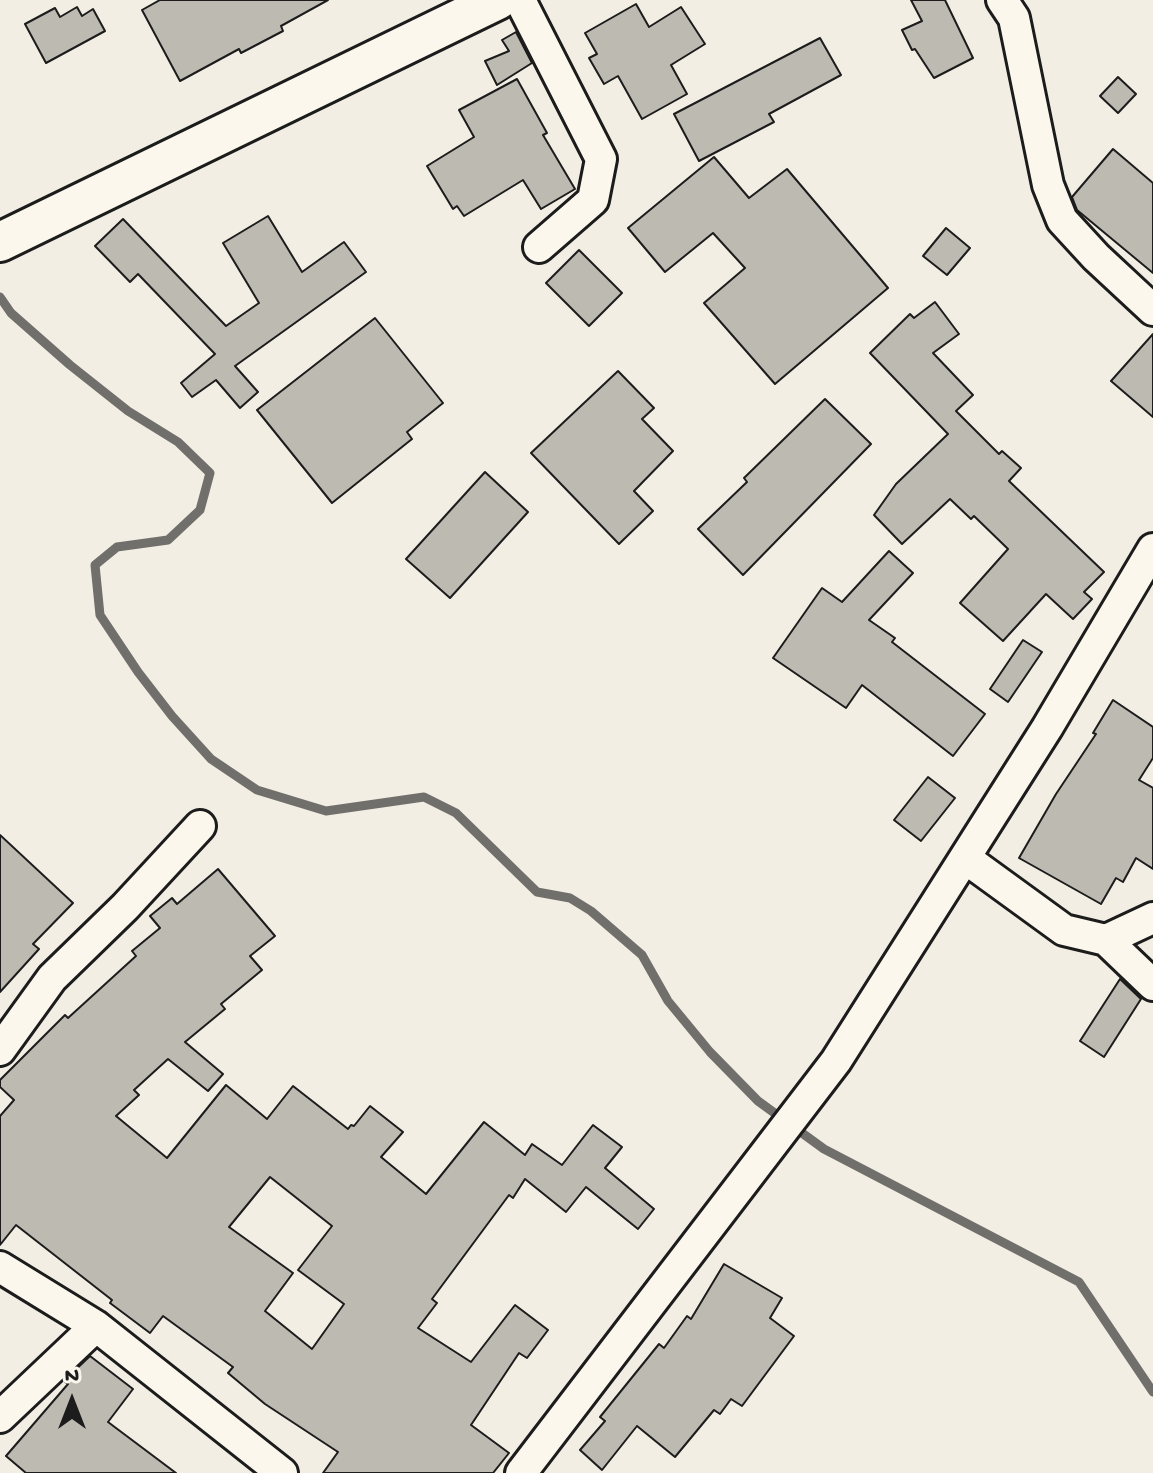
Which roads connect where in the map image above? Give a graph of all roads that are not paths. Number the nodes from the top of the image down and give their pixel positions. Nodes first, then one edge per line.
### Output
1 (498, 0) edge
2 (520, 0) edge
3 (1002, 0) edge
4 (8, 238) edge
5 (539, 247) dead end
6 (1153, 310) edge
7 (1153, 549) edge
8 (200, 826) dead end
9 (965, 858) junction
10 (1153, 918) edge
11 (1106, 940) junction
12 (1153, 985) edge
13 (0, 1050) edge
14 (0, 1267) edge
15 (96, 1326) junction
16 (0, 1417) edge
17 (282, 1473) edge
18 (521, 1473) edge

1 - 4 main road
2 - 5 street
3 - 6 street
7 - 9 street
8 - 13 street
9 - 11 street
9 - 18 street
10 - 11 street
11 - 12 street
14 - 15 street
15 - 16 street
15 - 17 street

